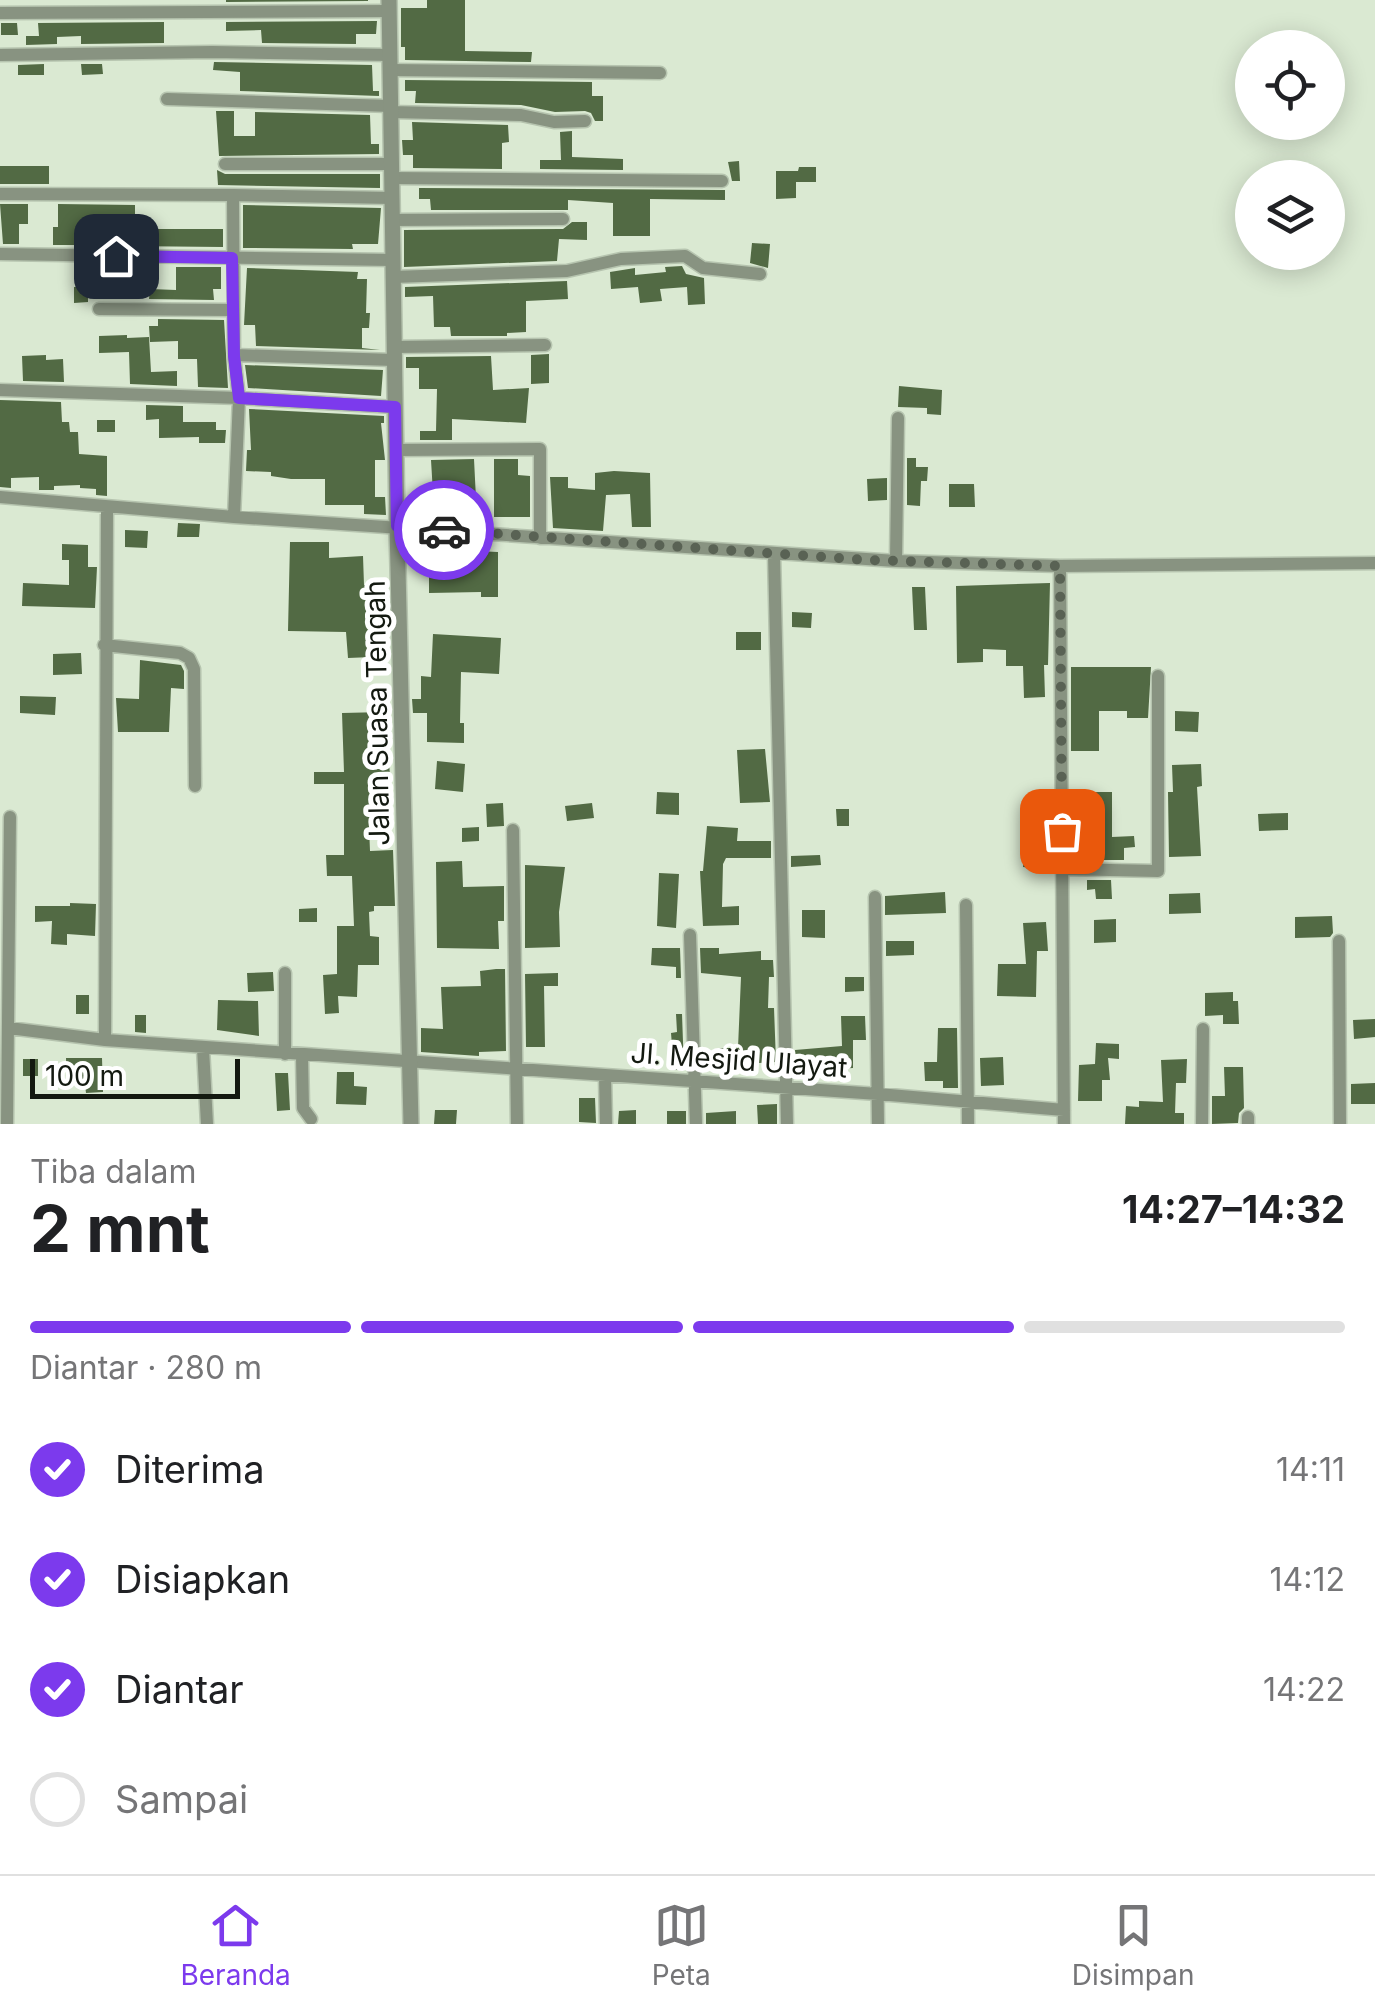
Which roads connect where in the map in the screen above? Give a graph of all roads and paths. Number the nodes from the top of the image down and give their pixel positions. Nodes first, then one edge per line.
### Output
1 (389, 6) edge
2 (0, 13) edge
3 (0, 55) edge
4 (390, 62) junction
5 (660, 73) dead end
6 (167, 99) dead end
7 (391, 109) junction
8 (585, 122) dead end
9 (225, 164) dead end
10 (392, 171) junction
11 (722, 182) dead end
12 (0, 194) edge
13 (232, 196) junction
14 (392, 198) junction
15 (563, 219) dead end
16 (392, 220) junction
17 (0, 254) edge
18 (232, 258) junction
19 (393, 269) junction
20 (760, 274) dead end
21 (99, 309) dead end
22 (233, 310) junction
23 (544, 345) dead end
24 (394, 354) junction
25 (234, 356) junction
26 (0, 390) edge
27 (239, 398) junction
28 (395, 407) junction
29 (898, 418) dead end
30 (396, 450) junction
31 (0, 497) edge
32 (106, 507) junction
33 (234, 517) junction
34 (397, 526) junction
35 (540, 532) junction
36 (774, 554) junction
37 (896, 561) junction
38 (1375, 564) edge
39 (1060, 566) junction
40 (104, 646) junction
41 (1158, 676) dead end
42 (195, 786) dead end
43 (10, 817) dead end
44 (512, 830) dead end
45 (1062, 869) junction
46 (874, 897) dead end
47 (966, 905) dead end
48 (690, 935) dead end
49 (1338, 942) dead end
50 (284, 973) dead end
51 (9, 1028) junction
52 (1203, 1029) dead end
53 (105, 1040) junction
54 (204, 1048) junction
55 (284, 1054) junction
56 (302, 1056) junction
57 (410, 1063) junction
58 (516, 1070) junction
59 (605, 1076) junction
60 (696, 1082) junction
61 (786, 1089) junction
62 (878, 1094) junction
63 (967, 1102) junction
64 (1064, 1117) edge
65 (311, 1119) dead end
66 (7, 1124) edge
67 (207, 1124) edge
68 (411, 1124) edge
69 (517, 1124) edge
70 (606, 1124) edge
71 (696, 1124) edge
72 (787, 1124) edge
73 (878, 1124) edge
74 (968, 1124) edge
75 (1202, 1124) edge
76 (1340, 1124) edge

1 - 2 street
1 - 4 street, Jalan Suasa Tengah
3 - 4 street
4 - 5 street
4 - 7 street, Jalan Suasa Tengah
6 - 7 street
7 - 8 street
7 - 10 street, Jalan Suasa Tengah
9 - 10 street
10 - 11 street
10 - 14 street, Jalan Suasa Tengah
12 - 13 street
13 - 14 street
13 - 18 street
14 - 16 street, Jalan Suasa Tengah
15 - 16 street
16 - 19 street, Jalan Suasa Tengah
17 - 18 street
18 - 19 street
18 - 22 street
19 - 20 street
19 - 24 street, Jalan Suasa Tengah
21 - 22 street
22 - 25 street
23 - 24 street
24 - 25 street
24 - 28 street, Jalan Suasa Tengah
25 - 27 street
26 - 27 street
27 - 28 street
27 - 33 street
28 - 30 street, Jalan Suasa Tengah
29 - 37 street
30 - 34 street, Jalan Suasa Tengah
30 - 35 street
31 - 32 street
32 - 33 street
32 - 40 street
33 - 34 street
34 - 35 street
34 - 57 street, Jalan Suasa Tengah
35 - 36 street
36 - 37 street
36 - 61 street
37 - 39 street
38 - 39 street
39 - 45 street
40 - 42 street
40 - 53 street
41 - 45 street
43 - 51 street
44 - 58 street
45 - 64 street
46 - 62 street
47 - 63 street
48 - 60 street
49 - 76 street
50 - 55 street
51 - 53 street, Jl. Mesjid Ulayat
51 - 66 street
52 - 75 street
53 - 54 street, Jl. Mesjid Ulayat
54 - 55 street, Jl. Mesjid Ulayat
54 - 67 street
55 - 56 street, Jl. Mesjid Ulayat
56 - 57 street, Jl. Mesjid Ulayat
56 - 65 street
57 - 58 street, Jl. Mesjid Ulayat
57 - 68 street, Jalan Suasa Tengah
58 - 59 street, Jl. Mesjid Ulayat
58 - 69 street
59 - 60 street, Jl. Mesjid Ulayat
59 - 70 street
60 - 61 street, Jl. Mesjid Ulayat
60 - 71 street
61 - 62 street, Jl. Mesjid Ulayat
61 - 72 street
62 - 63 street, Jl. Mesjid Ulayat
62 - 73 street
63 - 64 street, Jl. Mesjid Ulayat
63 - 74 street

